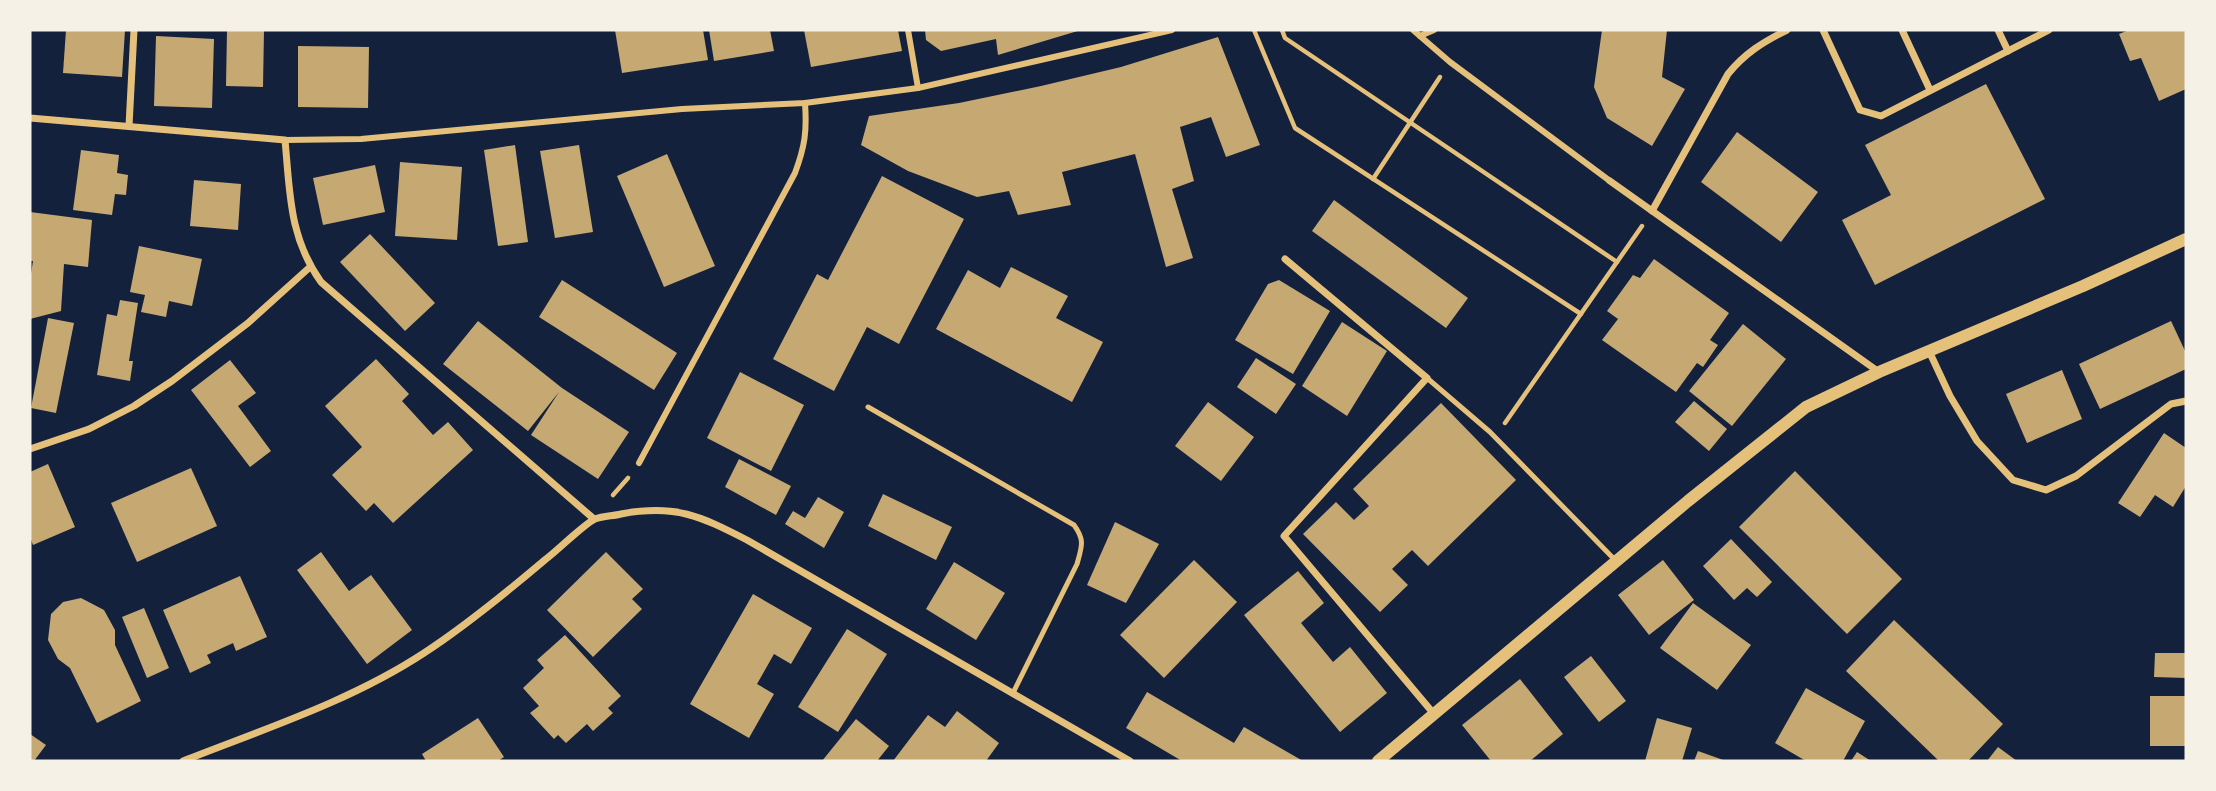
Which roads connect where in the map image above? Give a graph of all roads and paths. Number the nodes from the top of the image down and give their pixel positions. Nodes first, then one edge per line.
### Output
1 (134, 30) edge
2 (908, 30) edge
3 (1172, 30) edge
4 (1254, 30) edge
5 (1282, 30) edge
6 (1413, 30) edge
7 (1434, 30) edge
8 (1787, 30) edge
9 (1823, 30) edge
10 (1902, 30) edge
11 (1998, 30) edge
12 (2049, 30) edge
13 (1420, 36) junction
14 (2008, 51) junction
15 (1450, 62) junction
16 (918, 88) junction
17 (1930, 90) junction
18 (805, 103) junction
19 (30, 118) edge
20 (1410, 122) junction
21 (129, 126) junction
22 (285, 141) junction
23 (1373, 179) junction
24 (1610, 181) joint
25 (1652, 211) junction
26 (2186, 239) edge
27 (1285, 259) dead end
28 (1617, 262) junction
29 (310, 267) junction
30 (1581, 314) junction
31 (1929, 351) junction
32 (1879, 372) junction
33 (1427, 378) junction
34 (2186, 401) edge
35 (868, 407) dead end
36 (1495, 437) junction
37 (30, 449) edge
38 (639, 463) joint
39 (594, 519) junction
40 (1617, 561) junction
41 (1013, 694) junction
42 (1434, 714) junction
43 (183, 761) edge
44 (1130, 761) edge
45 (1378, 761) edge

1 - 21 street
2 - 16 street
3 - 16 street
4 - 23 path
5 - 20 path
6 - 13 street
7 - 13 street
8 - 25 street
9 - 17 street
10 - 17 street
11 - 14 street
12 - 14 street
13 - 15 street
14 - 17 street
15 - 20 path
15 - 24 street
16 - 18 street
18 - 22 street
18 - 38 street
19 - 21 street
20 - 23 path
20 - 28 path
21 - 22 street
22 - 29 street
23 - 30 path
24 - 25 street
25 - 28 path
25 - 32 street
26 - 31 street
27 - 33 street
28 - 30 path
29 - 37 street
29 - 39 street
30 - 36 path
31 - 32 street
31 - 34 street
32 - 40 street
33 - 36 lane
33 - 42 street
35 - 41 lane
36 - 40 lane
38 - 39 path
39 - 41 street
39 - 43 street
40 - 42 street
41 - 44 street
42 - 45 street

